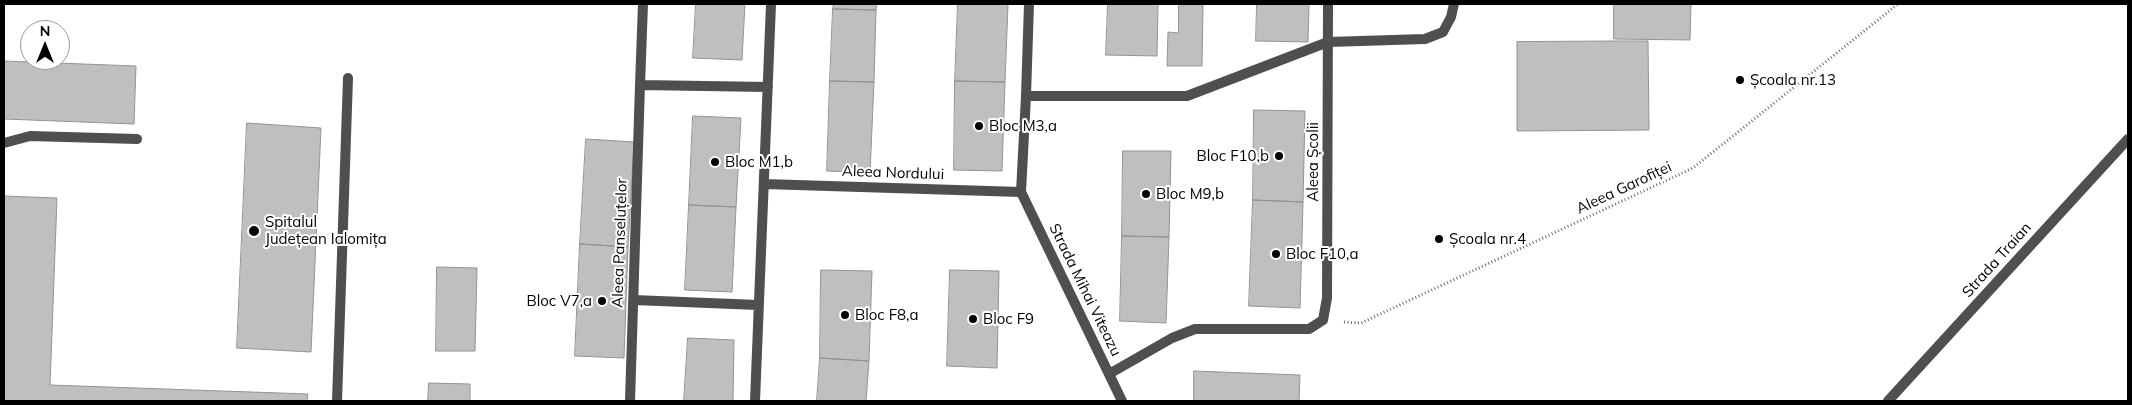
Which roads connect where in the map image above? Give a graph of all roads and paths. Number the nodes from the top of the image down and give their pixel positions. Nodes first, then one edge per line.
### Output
1 (643, 4) edge
2 (772, 4) edge
3 (1029, 4) edge
4 (1328, 4) edge
5 (1454, 4) edge
6 (1898, 4) edge
7 (1328, 42) junction
8 (348, 78) dead end
9 (640, 85) junction
10 (768, 87) junction
11 (1026, 96) junction
12 (137, 139) dead end
13 (2128, 139) edge
14 (4, 143) edge
15 (764, 184) junction
16 (1021, 192) junction
17 (634, 300) junction
18 (758, 305) junction
19 (1323, 320) junction
20 (1109, 374) junction
21 (337, 401) edge
22 (630, 401) edge
23 (755, 401) edge
24 (1122, 401) edge
25 (1888, 401) edge

1 - 9 street, Aleea Panseluțelor
2 - 10 street
3 - 11 street
4 - 7 street, Aleea Școlii
5 - 7 street
6 - 19 path, Aleea Garofiței
7 - 11 street
7 - 19 street, Aleea Școlii
8 - 21 street
9 - 10 street
9 - 17 street, Aleea Panseluțelor
10 - 15 street
11 - 16 street
12 - 14 street
13 - 25 street, Strada Traian
15 - 16 street, Aleea Nordului
15 - 18 street
16 - 20 street, Strada Mihai Viteazu
17 - 18 street
17 - 22 street, Aleea Panseluțelor
18 - 23 street
19 - 20 street
20 - 24 street, Strada Mihai Viteazu

